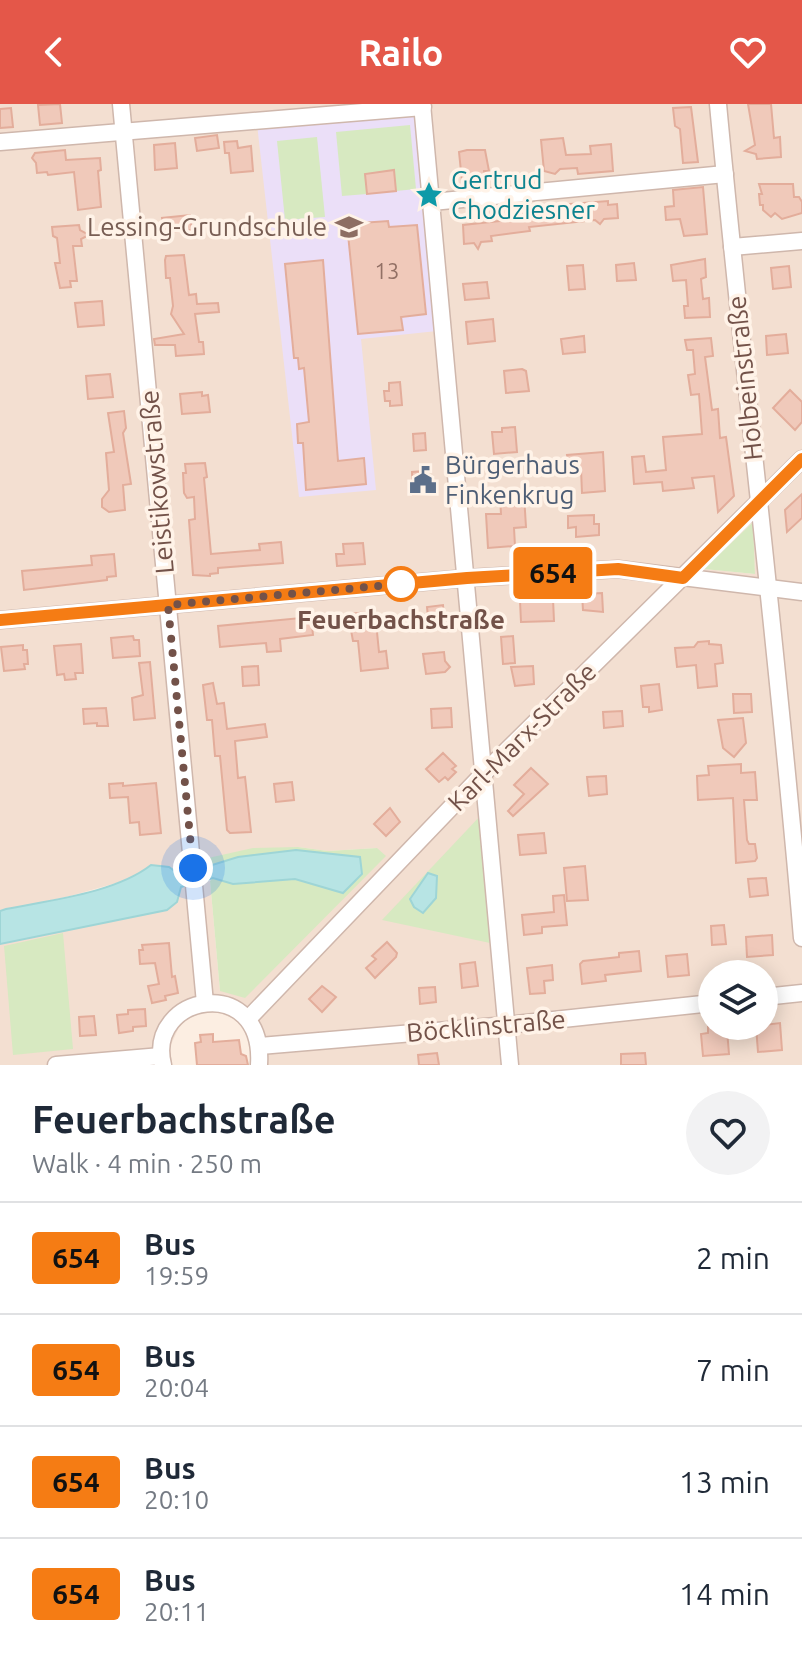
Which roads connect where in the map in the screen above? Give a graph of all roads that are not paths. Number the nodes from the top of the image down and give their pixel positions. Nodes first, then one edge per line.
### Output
1 (121, 104) edge
2 (718, 104) edge
3 (422, 106) edge
4 (124, 132) junction
5 (0, 142) edge
6 (725, 174) junction
7 (432, 202) junction
8 (802, 241) edge
9 (732, 247) junction
10 (802, 459) edge
11 (758, 505) junction
12 (467, 578) junction
13 (683, 578) junction
14 (767, 588) junction
15 (802, 592) edge
16 (168, 605) junction
17 (0, 620) edge
18 (483, 774) junction
19 (796, 806) edge
20 (802, 938) edge
21 (802, 993) edge
22 (778, 996) edge
23 (205, 1003) junction
24 (698, 1005) edge
25 (248, 1019) junction
26 (507, 1025) junction
27 (260, 1046) junction
28 (162, 1060) edge
29 (56, 1065) edge
30 (259, 1065) edge
31 (510, 1065) edge

1 - 4 street, Leistikowstraße
2 - 6 street, Holbeinstraße
3 - 4 street
3 - 7 street
4 - 5 street
4 - 16 street, Leistikowstraße
6 - 7 street
6 - 9 street, Holbeinstraße
7 - 12 street
8 - 9 street
9 - 11 street, Holbeinstraße
10 - 11 street, Karl-Marx-Straße
11 - 13 street, Karl-Marx-Straße
11 - 14 street, Holbeinstraße
12 - 13 street
12 - 16 street
12 - 18 street
13 - 14 street
13 - 18 street, Karl-Marx-Straße
14 - 15 street
14 - 19 street, Holbeinstraße
16 - 17 street
16 - 23 street, Leistikowstraße
18 - 25 street, Karl-Marx-Straße
18 - 26 street
19 - 20 street, Holbeinstraße
21 - 22 street
23 - 25 street
23 - 28 street
24 - 26 street, Böcklinstraße
25 - 27 street
26 - 27 street, Böcklinstraße
26 - 31 street
27 - 30 street
28 - 29 street

